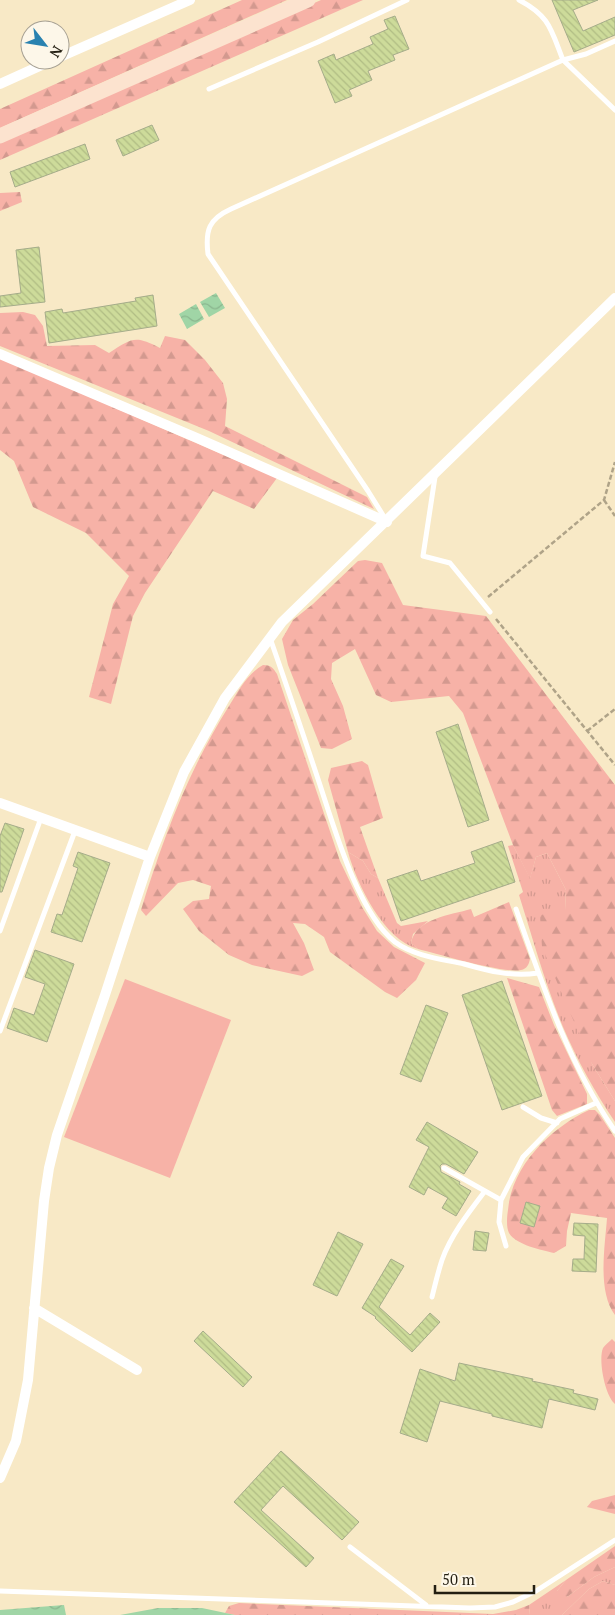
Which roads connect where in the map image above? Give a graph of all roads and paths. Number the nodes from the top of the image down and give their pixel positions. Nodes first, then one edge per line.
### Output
1 (190, 0) edge
2 (308, 0) edge
3 (407, 0) edge
4 (519, 0) edge
5 (615, 40) edge
6 (70, 53) edge
7 (563, 60) junction
8 (32, 70) edge
9 (0, 84) edge
10 (209, 89) dead end
11 (615, 110) edge
12 (0, 136) edge
13 (615, 298) edge
14 (0, 354) edge
15 (615, 462) edge
16 (435, 474) junction
17 (604, 500) junction
18 (615, 516) edge
19 (387, 522) junction
20 (482, 601) junction
21 (490, 612) joint
22 (270, 638) junction
23 (615, 709) edge
24 (587, 731) junction
25 (615, 765) edge
26 (0, 803) edge
27 (41, 818) junction
28 (75, 831) junction
29 (150, 857) junction
30 (516, 909) dead end
31 (0, 931) edge
32 (538, 973) junction
33 (0, 1030) edge
34 (596, 1104) junction
35 (522, 1108) dead end
36 (557, 1123) junction
37 (615, 1130) edge
38 (444, 1168) dead end
39 (485, 1191) junction
40 (501, 1200) junction
41 (506, 1246) dead end
42 (432, 1297) dead end
43 (34, 1308) junction
44 (137, 1370) dead end
45 (0, 1478) edge
46 (615, 1540) edge
47 (350, 1548) dead end
48 (0, 1591) edge
49 (427, 1605) junction

1 - 6 street
2 - 12 street
3 - 10 lane
4 - 7 lane
5 - 7 lane
7 - 11 lane
7 - 19 lane
8 - 9 street
13 - 16 street
14 - 19 street
15 - 17 path
16 - 19 street
16 - 20 lane
17 - 18 path
17 - 20 path
19 - 22 street
20 - 21 lane
21 - 24 path
22 - 29 street
22 - 32 lane
23 - 24 path
24 - 25 path
26 - 27 street
27 - 28 street
27 - 31 lane
28 - 29 street
28 - 33 lane
29 - 43 street
30 - 32 lane
32 - 34 lane
34 - 36 lane
34 - 37 lane
35 - 36 lane
36 - 40 lane
38 - 39 lane
39 - 40 lane
39 - 42 lane
40 - 41 lane
43 - 44 street
43 - 45 street
46 - 49 lane
47 - 49 lane
48 - 49 lane

